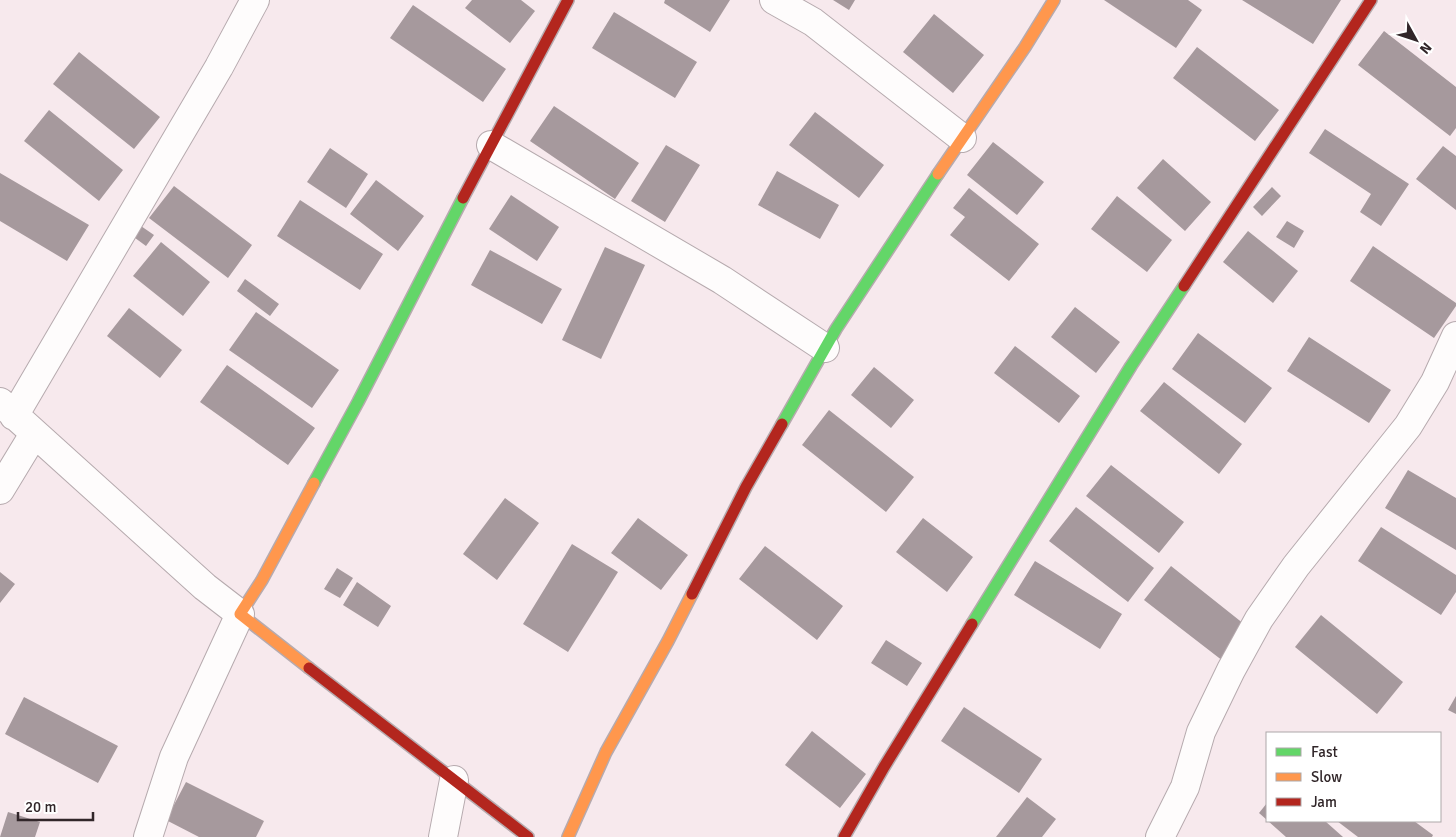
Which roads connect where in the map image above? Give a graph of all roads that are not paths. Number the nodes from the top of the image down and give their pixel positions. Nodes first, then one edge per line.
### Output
1 (256, 0) edge
2 (568, 0) edge
3 (774, 0) edge
4 (1054, 0) edge
5 (1371, 0) edge
6 (962, 138) junction
7 (491, 145) junction
8 (1456, 336) edge
9 (825, 348) junction
10 (7, 409) edge
11 (34, 434) junction
12 (0, 490) edge
13 (240, 614) junction
14 (454, 780) junction
15 (148, 837) edge
16 (443, 837) edge
17 (528, 837) edge
18 (568, 837) edge
19 (844, 837) edge
20 (1160, 837) edge

1 - 10 street
2 - 7 street
3 - 6 street
4 - 6 street
5 - 19 street
6 - 9 street
7 - 9 street
7 - 13 street
8 - 20 street
9 - 18 street
10 - 11 street
11 - 12 street
11 - 13 street
13 - 14 street
13 - 15 street
14 - 16 street
14 - 17 street

